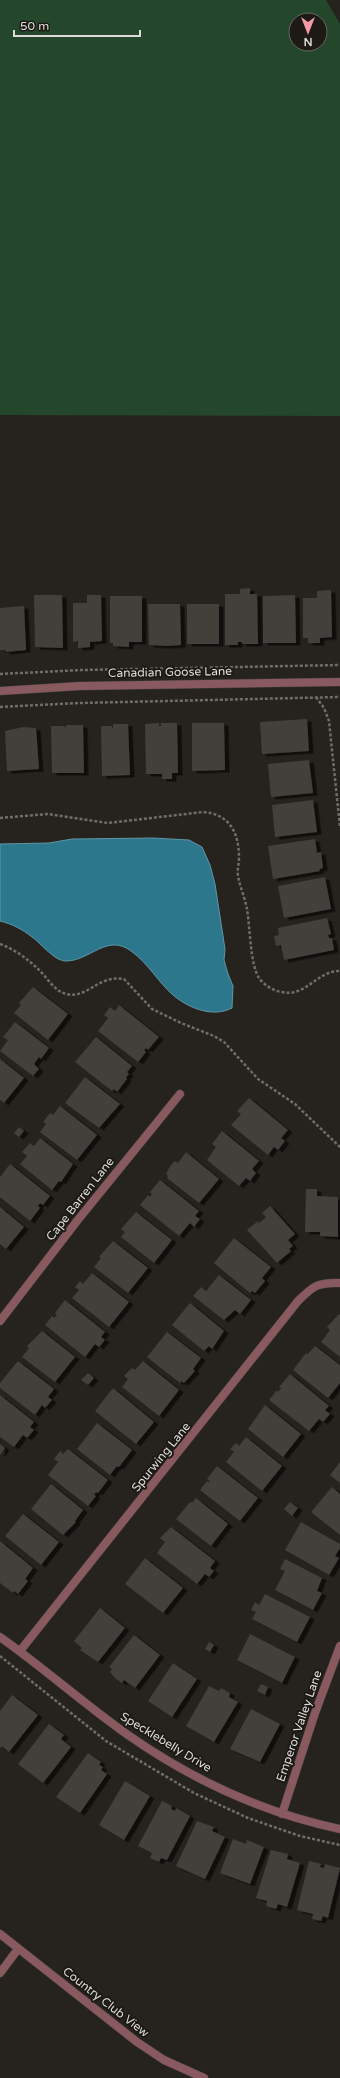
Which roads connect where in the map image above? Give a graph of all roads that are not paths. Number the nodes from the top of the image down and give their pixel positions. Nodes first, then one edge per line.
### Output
1 (340, 682) edge
2 (0, 691) edge
3 (180, 1094) dead end
4 (340, 1283) edge
5 (0, 1321) edge
6 (0, 1637) edge
7 (340, 1646) edge
8 (20, 1651) junction
9 (282, 1814) junction
10 (340, 1829) edge
11 (0, 1934) edge
12 (18, 1948) junction
13 (0, 1974) edge
14 (204, 2078) edge

1 - 2 street, Canadian Goose Lane
3 - 5 street, Cape Barren Lane
4 - 8 street, Spurwing Lane
6 - 8 street, Specklebelly Drive
7 - 9 street, Emperor Valley Lane
8 - 9 street, Specklebelly Drive
9 - 10 street, Specklebelly Drive
11 - 12 street, Country Club View
12 - 13 street
12 - 14 street, Country Club View

